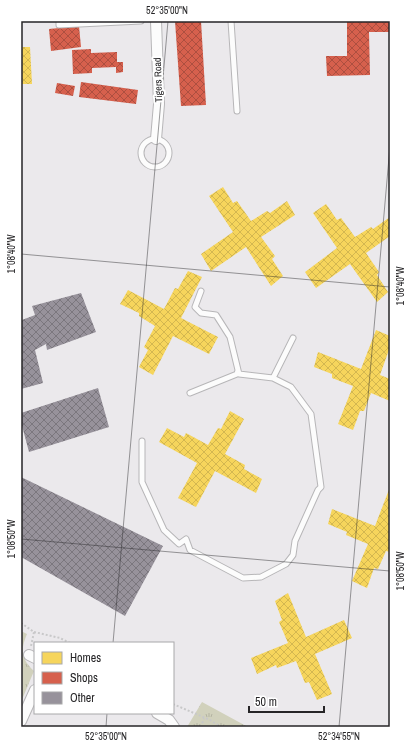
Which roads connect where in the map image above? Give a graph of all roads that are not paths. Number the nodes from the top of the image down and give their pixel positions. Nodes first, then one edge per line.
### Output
1 (59, 21) edge
2 (141, 21) edge
3 (156, 21) edge
4 (231, 21) edge
5 (236, 111) dead end
6 (156, 139) junction
7 (201, 291) dead end
8 (293, 338) dead end
9 (238, 370) junction
10 (273, 378) junction
11 (190, 393) dead end
12 (142, 441) dead end
13 (34, 692) edge
14 (159, 714) edge
15 (21, 721) edge
16 (174, 727) edge

1 - 2 lane
3 - 6 street, Tigers Road
4 - 5 lane
6 - 6 lane
7 - 9 lane
8 - 10 lane
9 - 10 lane
9 - 11 lane
10 - 12 lane
13 - 15 street
14 - 16 street

